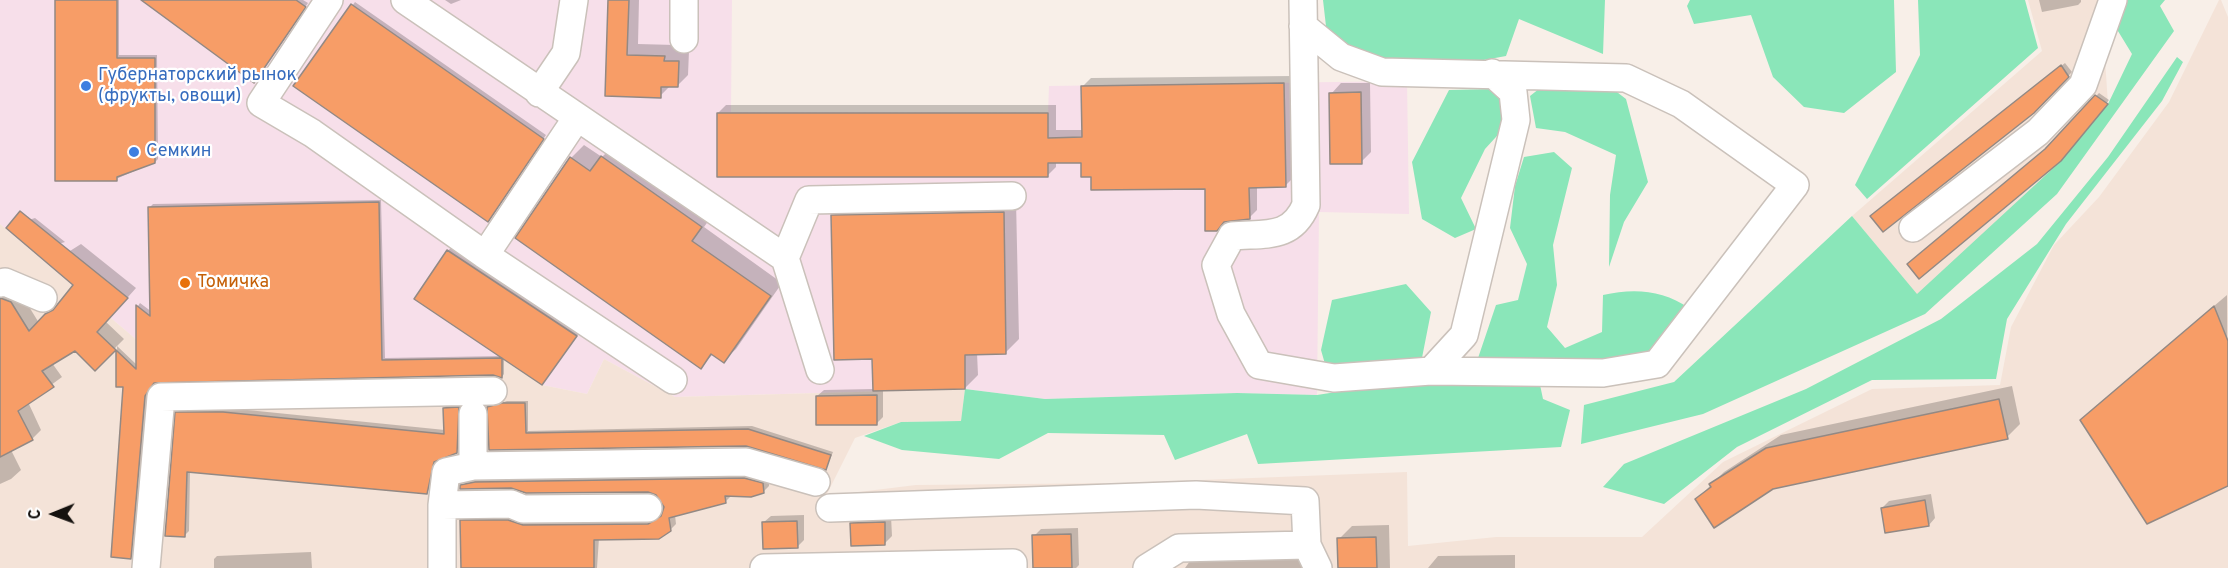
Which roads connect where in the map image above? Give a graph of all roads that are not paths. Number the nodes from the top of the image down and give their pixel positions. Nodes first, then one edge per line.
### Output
1 (329, 0) edge
2 (405, 0) edge
3 (574, 0) edge
4 (684, 0) edge
5 (2113, 0) edge
6 (1303, 13) edge
7 (684, 39) dead end
8 (1492, 73) junction
9 (539, 93) junction
10 (576, 119) junction
11 (1012, 196) dead end
12 (1913, 228) dead end
13 (485, 255) junction
14 (785, 258) junction
15 (0, 283) edge
16 (43, 298) dead end
17 (820, 370) dead end
18 (1431, 371) junction
19 (673, 380) dead end
20 (493, 391) dead end
21 (473, 414) dead end
22 (473, 466) junction
23 (816, 482) dead end
24 (442, 505) junction
25 (648, 508) dead end
26 (830, 508) dead end
27 (1313, 557) edge
28 (146, 568) edge
29 (442, 568) edge
30 (764, 568) edge
31 (1014, 568) edge
32 (1147, 568) edge

1 - 13 lane
2 - 9 lane
3 - 9 lane
4 - 7 lane
5 - 12 lane
6 - 8 lane
6 - 18 lane
8 - 18 lane
8 - 18 lane
9 - 10 lane
10 - 13 lane
10 - 14 lane
11 - 14 lane
13 - 19 lane
14 - 17 lane
15 - 16 lane
20 - 28 lane
21 - 22 lane
22 - 23 lane
22 - 24 lane
24 - 25 lane
24 - 29 lane
26 - 27 lane
27 - 32 lane
30 - 31 lane

